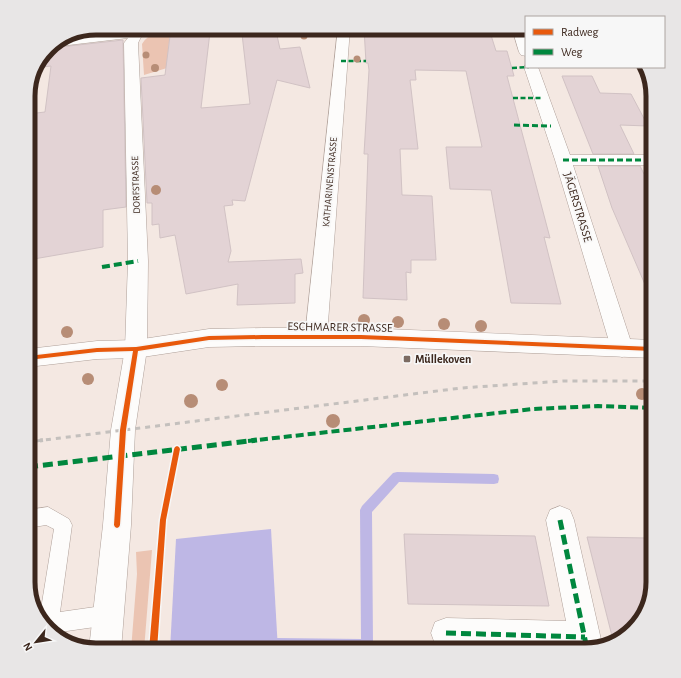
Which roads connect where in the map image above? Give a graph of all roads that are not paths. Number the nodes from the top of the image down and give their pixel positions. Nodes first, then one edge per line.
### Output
1 (112, 35) edge
2 (138, 35) edge
3 (343, 35) edge
4 (520, 35) edge
5 (72, 40) edge
6 (525, 49) edge
7 (531, 68) edge
8 (563, 160) junction
9 (646, 160) edge
10 (316, 336) junction
11 (622, 348) junction
12 (136, 349) junction
13 (646, 349) edge
14 (35, 357) edge
15 (35, 518) edge
16 (560, 520) dead end
17 (108, 615) junction
18 (47, 618) edge
19 (54, 622) edge
20 (446, 633) dead end
21 (106, 643) edge
22 (586, 643) edge

1 - 5 street
2 - 12 street, DORFSTRASSE
3 - 10 street, KATHARINENSTRASSE
4 - 6 street
7 - 8 street, JÄGERSTRASSE
8 - 9 street
8 - 11 street, JÄGERSTRASSE
10 - 11 street, ESCHMARER STRASSE
10 - 12 street, ESCHMARER STRASSE
11 - 13 street, ESCHMARER STRASSE
12 - 14 street, ESCHMARER STRASSE
12 - 17 street, DORFSTRASSE
15 - 18 lane
16 - 22 street
17 - 19 lane
17 - 21 street, DORFSTRASSE
20 - 22 street

